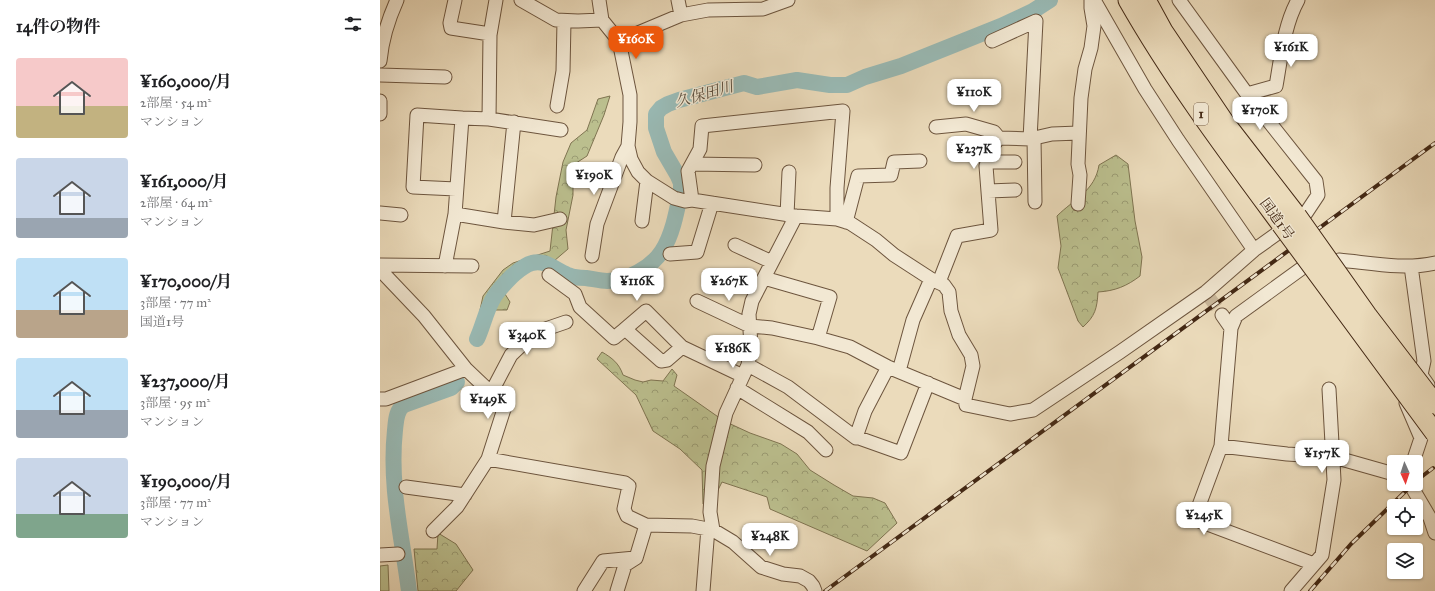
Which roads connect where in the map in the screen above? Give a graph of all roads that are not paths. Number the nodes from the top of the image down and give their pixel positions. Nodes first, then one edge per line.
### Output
1 (397, 0) edge
2 (455, 0) edge
3 (496, 0) edge
4 (521, 0) edge
5 (598, 0) edge
6 (678, 0) edge
7 (788, 0) edge
8 (1093, 0) edge
9 (1128, 0) edge
10 (1146, 0) edge
11 (1179, 0) edge
12 (1298, 0) edge
13 (748, 5) edge
14 (681, 15) junction
15 (602, 20) junction
16 (564, 21) junction
17 (490, 34) junction
18 (620, 40) junction
19 (992, 41) dead end
20 (380, 61) edge
21 (380, 75) edge
22 (445, 77) dead end
23 (1247, 94) junction
24 (380, 101) edge
25 (557, 106) dead end
26 (380, 110) edge
27 (380, 114) edge
28 (462, 118) junction
29 (490, 119) junction
30 (514, 122) junction
31 (936, 127) dead end
32 (561, 130) dead end
33 (1080, 133) junction
34 (999, 138) junction
35 (1032, 139) junction
36 (628, 146) junction
37 (920, 161) dead end
38 (988, 162) junction
39 (1014, 162) dead end
40 (692, 164) junction
41 (755, 165) dead end
42 (789, 172) dead end
43 (647, 181) junction
44 (456, 189) junction
45 (1015, 190) dead end
46 (988, 191) junction
47 (683, 200) junction
48 (1035, 202) dead end
49 (712, 204) junction
50 (1078, 204) dead end
51 (380, 213) edge
52 (455, 214) junction
53 (401, 215) dead end
54 (791, 216) junction
55 (560, 219) dead end
56 (842, 220) junction
57 (1289, 220) junction
58 (642, 221) dead end
59 (504, 222) junction
60 (735, 246) dead end
61 (1254, 250) junction
62 (670, 254) dead end
63 (592, 256) dead end
64 (1339, 260) junction
65 (772, 262) junction
66 (1435, 263) edge
67 (380, 266) edge
68 (445, 266) junction
69 (472, 266) dead end
70 (1411, 266) junction
71 (549, 275) dead end
72 (764, 278) junction
73 (935, 281) junction
74 (697, 301) dead end
75 (1222, 315) tunnel mouth
76 (566, 322) dead end
77 (750, 326) junction
78 (625, 328) junction
79 (1231, 328) junction
80 (818, 338) junction
81 (682, 347) junction
82 (466, 369) junction
83 (893, 369) junction
84 (746, 371) junction
85 (1421, 375) junction
86 (928, 383) junction
87 (737, 388) junction
88 (1329, 389) dead end
89 (491, 392) junction
90 (1435, 394) edge
91 (380, 399) edge
92 (965, 399) junction
93 (1405, 402) dead end
94 (1435, 404) edge
95 (1435, 432) edge
96 (856, 438) junction
97 (1221, 446) junction
98 (826, 450) dead end
99 (1415, 455) edge
100 (1334, 457) junction
101 (488, 459) junction
102 (1387, 472) edge
103 (406, 487) dead end
104 (1414, 491) edge
105 (465, 495) junction
106 (646, 525) junction
107 (711, 529) junction
108 (433, 531) dead end
109 (1435, 533) edge
110 (398, 554) dead end
111 (380, 555) edge
112 (636, 558) junction
113 (1314, 564) junction
114 (584, 591) edge
115 (617, 591) edge
116 (703, 591) edge
117 (815, 591) edge
118 (1291, 591) edge

1 - 20 street
2 - 17 street
3 - 17 street
4 - 16 street
5 - 15 street
6 - 14 street
7 - 13 street
8 - 33 street
8 - 61 street
9 - 57 highway, 国道1号 / 1
10 - 57 highway, 国道1号 / 1
11 - 23 street
12 - 23 street
13 - 14 street
14 - 18 street
15 - 16 street
15 - 18 street
16 - 25 street
17 - 29 street
18 - 36 street
19 - 35 street
21 - 22 street
23 - 61 street
24 - 26 street
26 - 27 street
28 - 29 street
28 - 44 street
28 - 44 street
29 - 30 street
30 - 32 street
30 - 59 street
31 - 34 street
33 - 35 street
33 - 50 street
34 - 35 street
34 - 38 street
35 - 48 street
36 - 43 street
36 - 63 street
37 - 56 street
38 - 39 street
38 - 46 street
40 - 41 street
40 - 47 street
40 - 56 street
42 - 54 street
43 - 47 street
43 - 58 street
44 - 52 street
45 - 46 street
46 - 73 street
47 - 49 street
49 - 54 street
49 - 62 street
51 - 53 street
52 - 59 street
52 - 68 street
54 - 56 street
54 - 65 street
55 - 59 street
56 - 73 street
57 - 94 highway, 国道1号 / 1, bridge
57 - 95 highway, 国道1号 / 1, bridge
60 - 65 street
61 - 92 street
64 - 70 street
64 - 79 street
64 - 85 street
65 - 72 street
66 - 70 street
67 - 68 street
67 - 82 street
68 - 69 street
70 - 85 street
71 - 78 street
72 - 77 street
72 - 80 street
73 - 83 street
73 - 92 street
74 - 77 street
75 - 79 street
76 - 89 street
77 - 80 street
77 - 84 street
78 - 81 street
78 - 81 street
79 - 97 street
80 - 83 street
81 - 84 street
82 - 89 street
82 - 91 street
83 - 86 street
83 - 96 street
84 - 87 street
84 - 96 street
85 - 90 street
86 - 92 street
86 - 96 street
87 - 98 street
87 - 107 street
88 - 100 street
89 - 101 street
93 - 99 street
97 - 100 street
97 - 113 street
100 - 102 street
100 - 113 street
101 - 105 street
101 - 106 street
103 - 105 street
104 - 109 street
105 - 108 street
106 - 107 street
106 - 112 street
107 - 116 street
107 - 117 street
110 - 111 street
112 - 114 street
112 - 115 street
113 - 118 street

